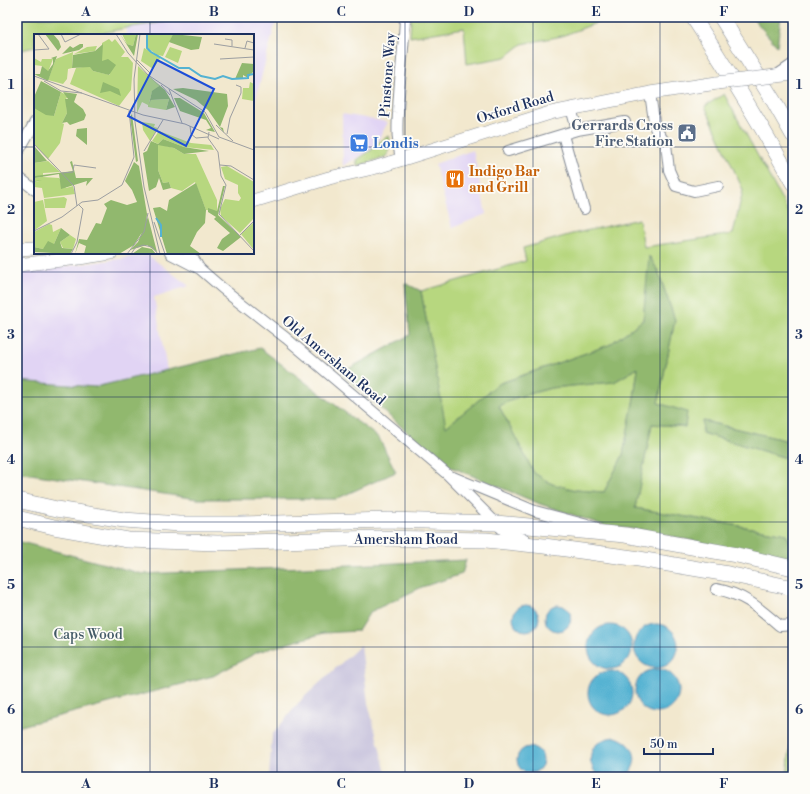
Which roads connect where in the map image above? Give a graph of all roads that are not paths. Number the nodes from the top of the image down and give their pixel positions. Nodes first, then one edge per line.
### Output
1 (405, 17) edge
2 (693, 17) edge
3 (721, 17) edge
4 (793, 64) edge
5 (793, 74) edge
6 (775, 76) junction
7 (650, 93) junction
8 (571, 108) junction
9 (625, 122) dead end
10 (34, 124) edge
11 (577, 130) junction
12 (563, 135) junction
13 (793, 135) edge
14 (508, 151) dead end
15 (17, 154) edge
16 (401, 159) junction
17 (377, 167) junction
18 (17, 176) edge
19 (793, 183) edge
20 (718, 186) dead end
21 (34, 189) edge
22 (254, 201) edge
23 (584, 209) dead end
24 (254, 210) edge
25 (34, 248) edge
26 (17, 249) edge
27 (98, 254) edge
28 (170, 254) edge
29 (189, 254) edge
30 (61, 257) edge
31 (17, 265) edge
32 (200, 269) junction
33 (448, 475) junction
34 (17, 500) edge
35 (17, 518) edge
36 (496, 523) junction
37 (625, 535) junction
38 (544, 546) junction
39 (793, 568) edge
40 (793, 588) edge
41 (716, 589) dead end
42 (793, 625) edge

1 - 16 street, Pinstone Way
2 - 19 highway
3 - 13 highway
4 - 6 street
5 - 6 main road, Oxford Road
6 - 7 main road, Oxford Road, bridge
7 - 8 main road, Oxford Road
7 - 20 street
8 - 11 street
8 - 16 main road, Oxford Road
9 - 11 street
10 - 15 street
11 - 12 street
12 - 14 street
12 - 23 street
16 - 17 main road, Oxford Road
17 - 22 main road, Oxford Road
17 - 24 main road
18 - 21 street
25 - 26 main road
27 - 30 main road
28 - 32 street, Old Amersham Road
29 - 32 street, Old Amersham Road
30 - 31 main road
32 - 33 street, Old Amersham Road
33 - 36 street, Old Amersham Road
33 - 37 street, Old Amersham Road
34 - 36 highway
35 - 38 highway, Amersham Road
36 - 37 highway
36 - 38 street, Old Amersham Road
37 - 39 highway
38 - 40 highway, Amersham Road
41 - 42 street

